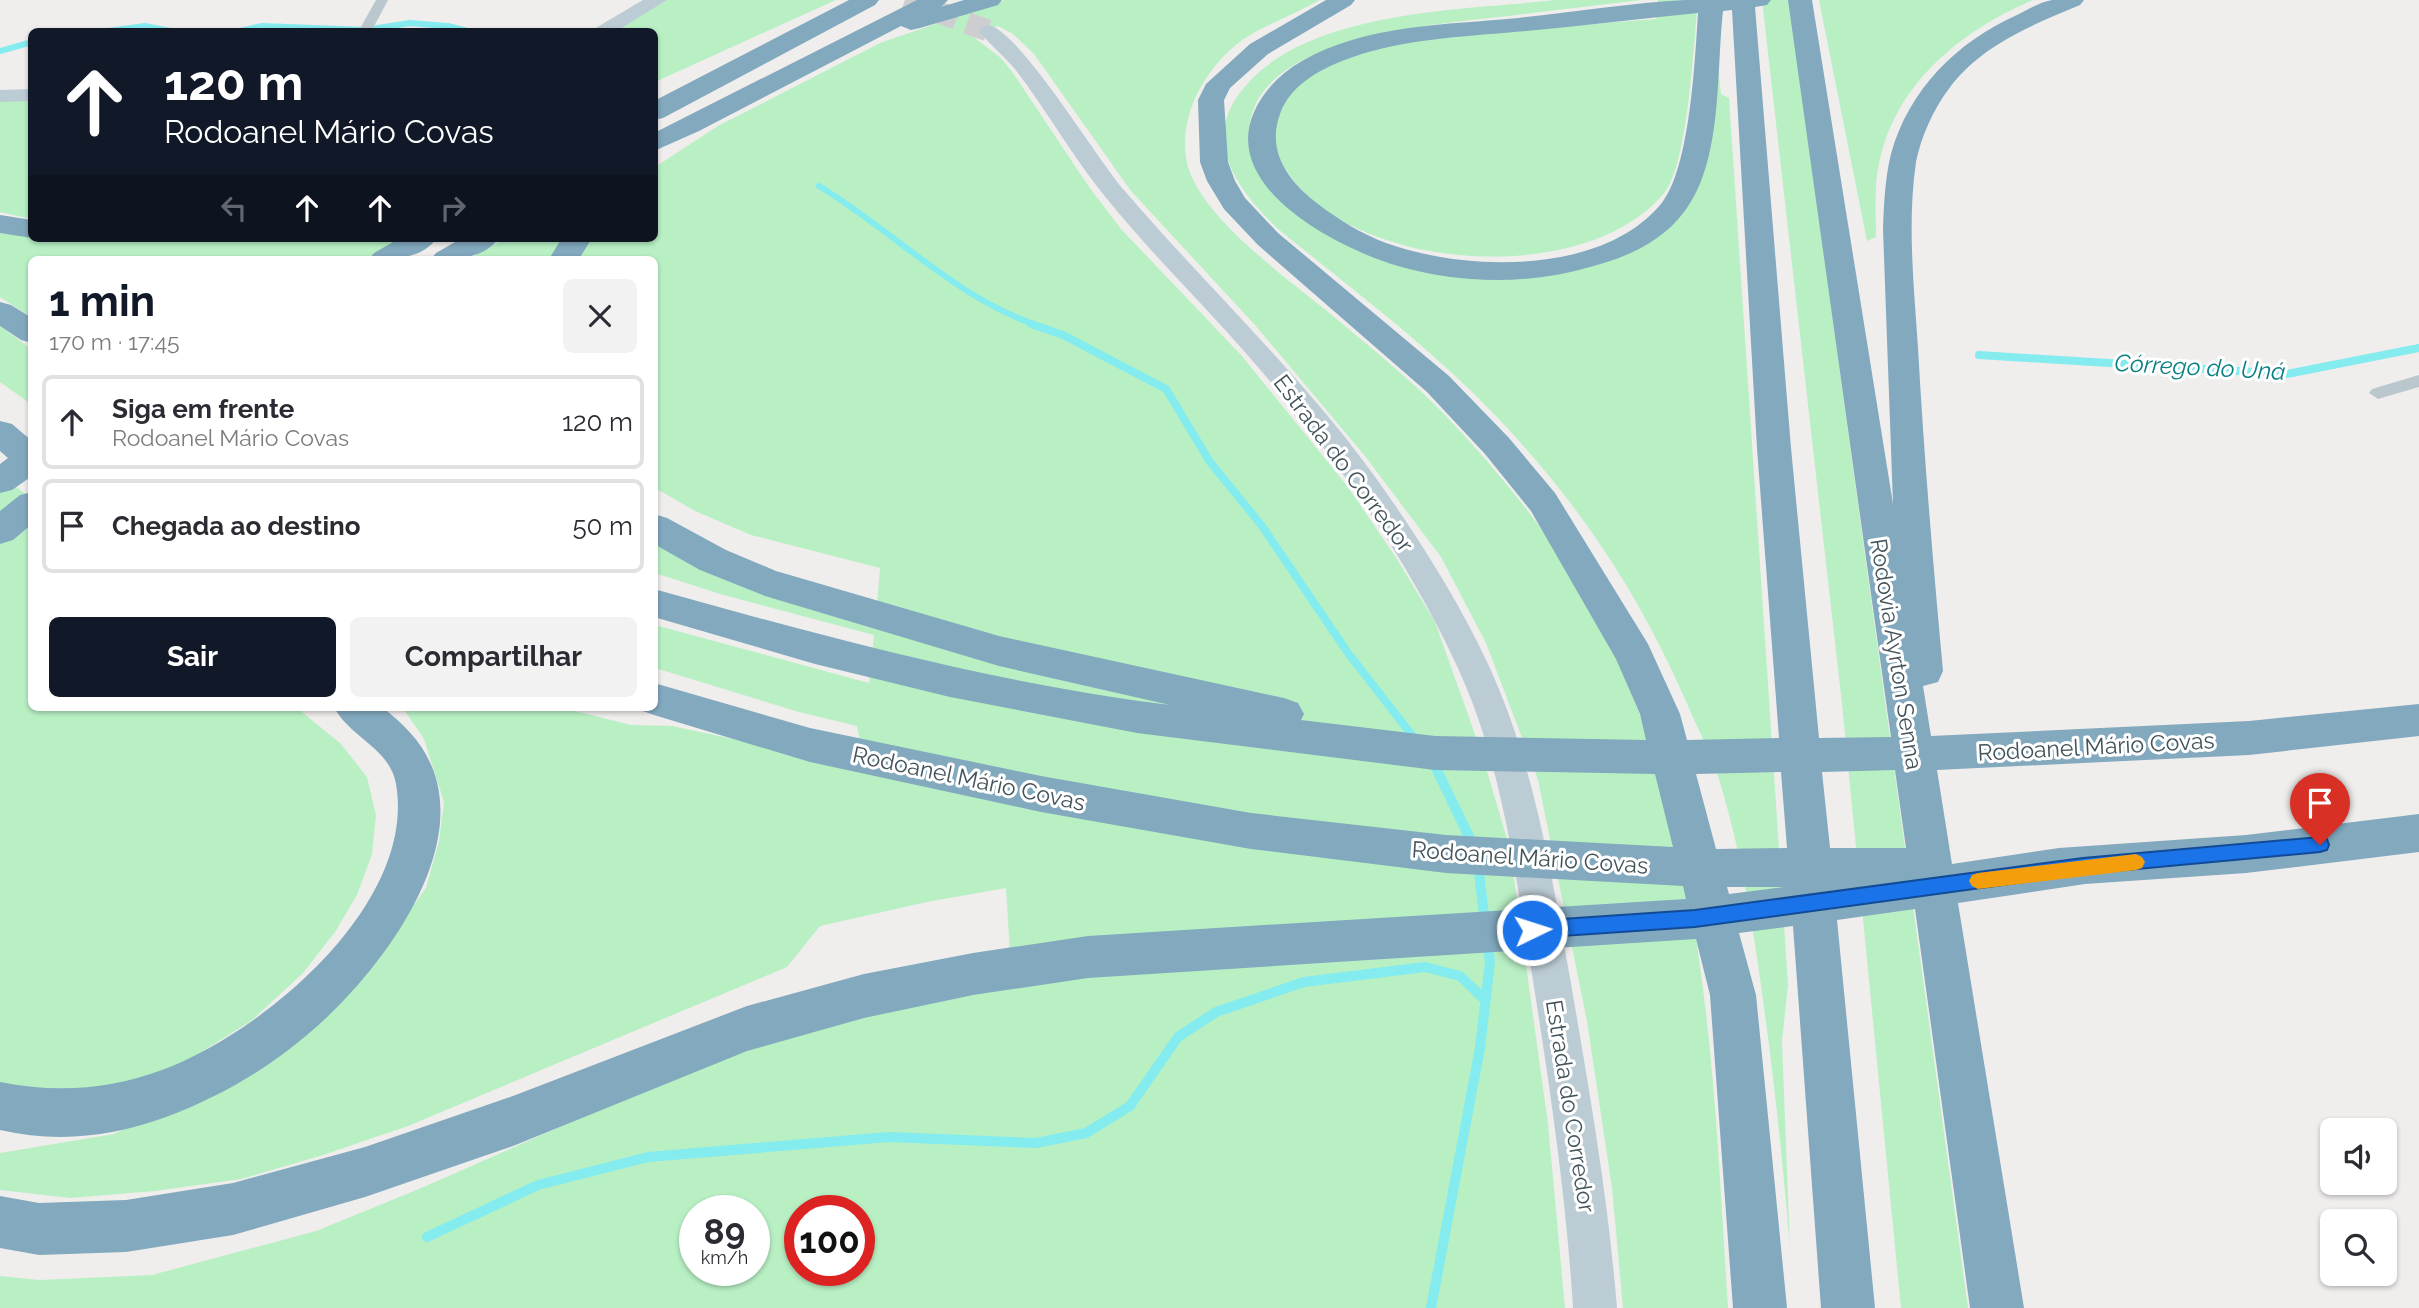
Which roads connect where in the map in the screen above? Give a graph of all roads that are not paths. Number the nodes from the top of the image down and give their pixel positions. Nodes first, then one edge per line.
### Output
1 (382, 0) edge
2 (657, 0) edge
3 (857, 0) edge
4 (867, 0) edge
5 (936, 0) edge
6 (990, 0) edge
7 (1343, 0) edge
8 (1712, 0) edge
9 (1742, 0) edge
10 (1759, 0) edge
11 (1800, 0) edge
12 (2072, 0) edge
13 (1436, 9) dead end
14 (1369, 20) dead end
15 (368, 26) edge
16 (1343, 26) dead end
17 (606, 28) edge
18 (989, 31) tunnel mouth
19 (846, 43) junction
20 (658, 93) edge
21 (28, 95) edge
22 (0, 96) edge
23 (658, 110) edge
24 (722, 111) junction
25 (1214, 125) junction
26 (658, 141) edge
27 (658, 155) edge
28 (0, 224) edge
29 (28, 228) edge
30 (415, 242) edge
31 (477, 242) edge
32 (389, 256) edge
33 (451, 256) edge
34 (0, 312) edge
35 (28, 330) edge
36 (2419, 381) edge
37 (2378, 393) dead end
38 (0, 407) edge
39 (28, 424) edge
40 (0, 432) edge
41 (28, 456) edge
42 (28, 463) edge
43 (0, 481) edge
44 (28, 507) edge
45 (658, 529) edge
46 (0, 531) edge
47 (658, 604) edge
48 (658, 700) edge
49 (359, 711) edge
50 (2419, 720) edge
51 (1435, 753) junction
52 (2419, 833) edge
53 (2083, 866) junction
54 (1950, 987) junction
55 (0, 1106) edge
56 (0, 1222) edge
57 (1595, 1308) edge
58 (1760, 1308) edge
59 (1848, 1308) edge
60 (1997, 1308) edge

1 - 15 street
2 - 17 street
3 - 20 highway
4 - 23 highway
5 - 19 highway
6 - 19 highway
7 - 25 highway
8 - 10 highway
9 - 59 highway
11 - 54 highway, Rodovia Ayrton Senna
12 - 54 highway
13 - 14 highway
16 - 25 highway
18 - 57 street, Estrada do Corredor
19 - 24 highway
21 - 22 street
24 - 26 highway
24 - 27 highway
25 - 58 highway
28 - 29 highway
30 - 32 highway
31 - 33 highway
34 - 35 highway
36 - 37 street
38 - 39 highway
40 - 41 highway
42 - 43 highway
44 - 46 highway
45 - 51 highway
47 - 51 highway, Rodoanel Mário Covas
48 - 53 highway, Rodoanel Mário Covas
49 - 55 highway
50 - 51 highway, Rodoanel Mário Covas
52 - 53 highway, Rodoanel Mário Covas
53 - 56 highway
54 - 60 highway, Rodovia Ayrton Senna

